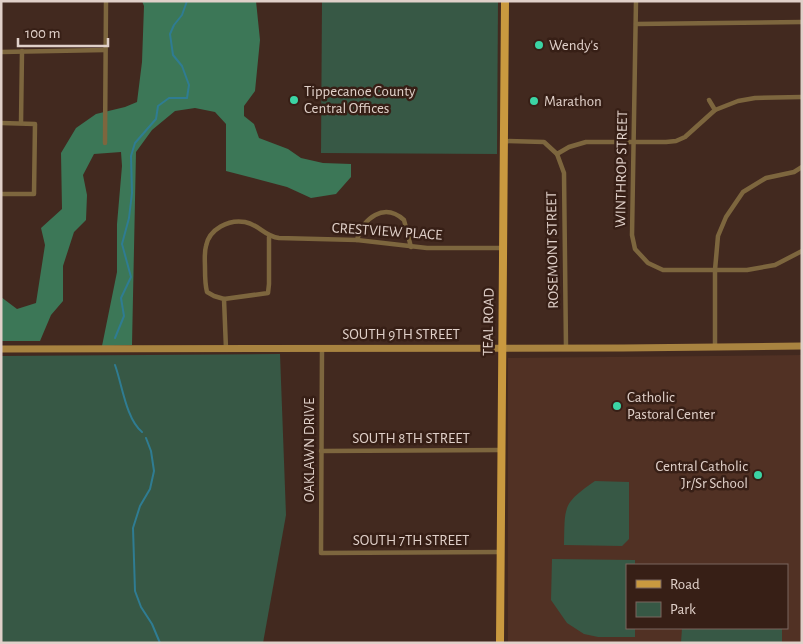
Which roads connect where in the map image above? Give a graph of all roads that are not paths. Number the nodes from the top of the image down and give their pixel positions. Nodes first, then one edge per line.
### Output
1 (106, 1) edge
2 (505, 1) edge
3 (636, 1) edge
4 (802, 22) edge
5 (636, 24) junction
6 (105, 50) junction
7 (22, 51) junction
8 (1, 52) edge
9 (802, 97) edge
10 (709, 100) dead end
11 (715, 110) junction
12 (1, 123) edge
13 (21, 124) junction
14 (504, 141) junction
15 (633, 142) junction
16 (105, 143) dead end
17 (557, 154) junction
18 (802, 166) edge
19 (1, 194) edge
20 (270, 237) junction
21 (357, 240) junction
22 (411, 247) junction
23 (503, 248) junction
24 (802, 251) edge
25 (714, 270) junction
26 (224, 299) junction
27 (802, 346) edge
28 (502, 347) junction
29 (566, 347) junction
30 (715, 347) junction
31 (322, 348) junction
32 (1, 349) edge
33 (226, 349) junction
34 (501, 450) junction
35 (322, 451) junction
36 (501, 552) junction
37 (321, 553) joint
38 (500, 643) edge

1 - 6 street
2 - 14 main road, TEAL ROAD
3 - 5 street, WINTHROP STREET
4 - 5 street
5 - 15 street, WINTHROP STREET
6 - 7 street
6 - 16 street
7 - 8 street
7 - 13 street
9 - 11 street
10 - 11 street
11 - 15 street
12 - 13 street
13 - 19 street
14 - 17 street
14 - 23 main road, TEAL ROAD
15 - 17 street
15 - 25 street, WINTHROP STREET
17 - 29 street, ROSEMONT STREET
18 - 25 street
20 - 21 street, CRESTVIEW PLACE
20 - 26 street
20 - 26 street
21 - 22 street, CRESTVIEW PLACE
21 - 22 street
22 - 23 street, CRESTVIEW PLACE
23 - 28 main road, TEAL ROAD
24 - 25 street
25 - 30 street
26 - 33 street
27 - 30 street, SOUTH 9TH STREET
28 - 29 street, SOUTH 9TH STREET
28 - 31 street, SOUTH 9TH STREET
28 - 34 main road, TEAL ROAD
29 - 30 street, SOUTH 9TH STREET
31 - 33 street, SOUTH 9TH STREET
31 - 35 street, OAKLAWN DRIVE
32 - 33 street, SOUTH 9TH STREET
34 - 35 street, SOUTH 8TH STREET
34 - 36 main road, TEAL ROAD
35 - 37 street, OAKLAWN DRIVE
36 - 37 street, SOUTH 7TH STREET
36 - 38 main road, TEAL ROAD

